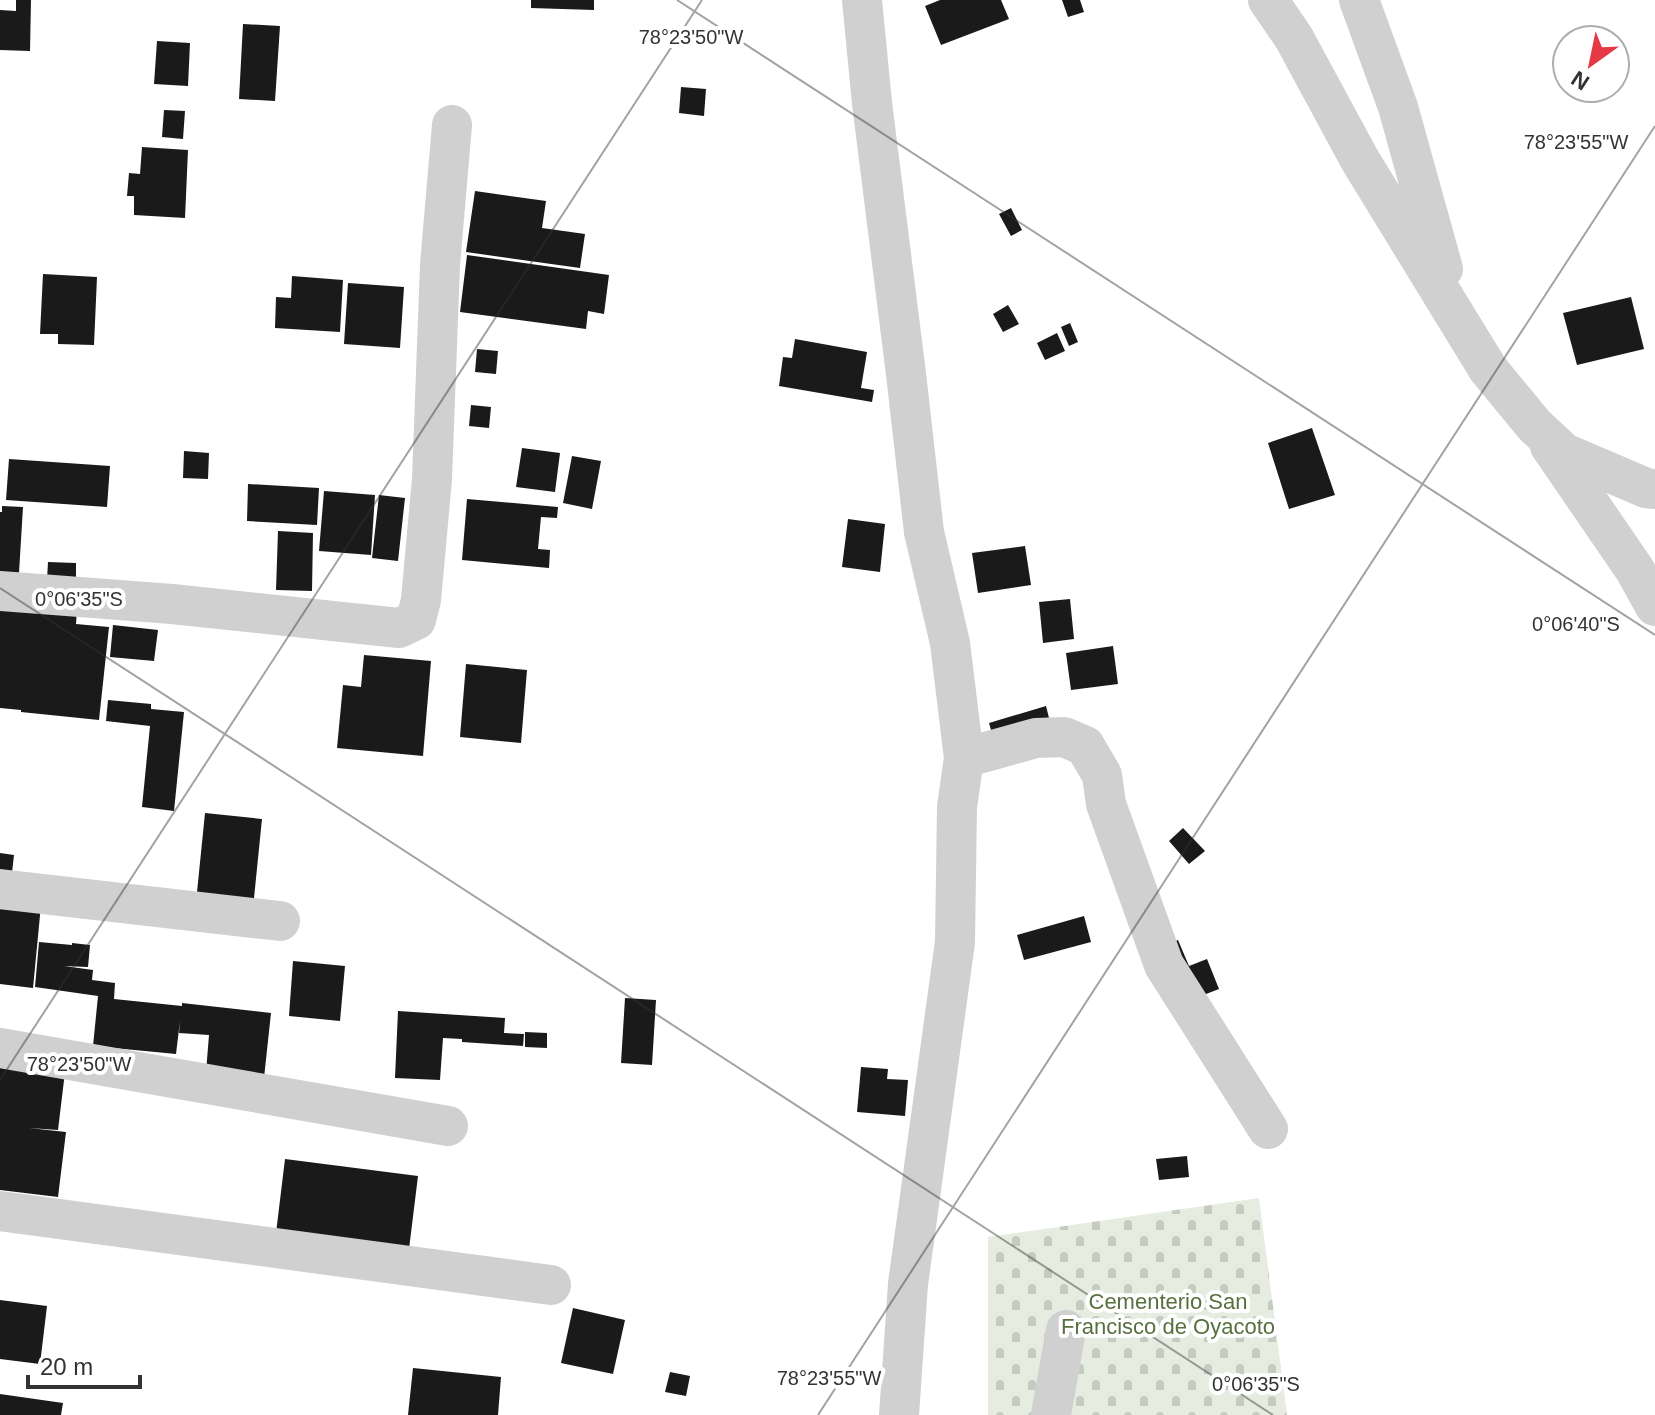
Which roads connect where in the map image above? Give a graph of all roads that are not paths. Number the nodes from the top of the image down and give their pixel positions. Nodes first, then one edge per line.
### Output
1 (862, 0) edge
2 (1268, 0) edge
3 (1359, 0) edge
4 (1385, 0) edge
5 (1398, 107) junction
6 (452, 125) dead end
7 (1458, 319) junction
8 (1535, 426) junction
9 (1655, 489) edge
10 (0, 591) edge
11 (1655, 606) edge
12 (964, 758) junction
13 (0, 889) edge
14 (280, 921) dead end
15 (0, 1048) edge
16 (448, 1126) dead end
17 (1268, 1129) dead end
18 (0, 1211) edge
19 (551, 1285) dead end
20 (1066, 1330) dead end
21 (899, 1415) edge
22 (1051, 1415) edge

1 - 12 street
2 - 7 street
3 - 5 street
4 - 5 street
5 - 7 street
6 - 10 street
7 - 8 street
8 - 9 street
8 - 11 street
12 - 17 street
12 - 21 street
13 - 14 street
15 - 16 street
18 - 19 street
20 - 22 street

